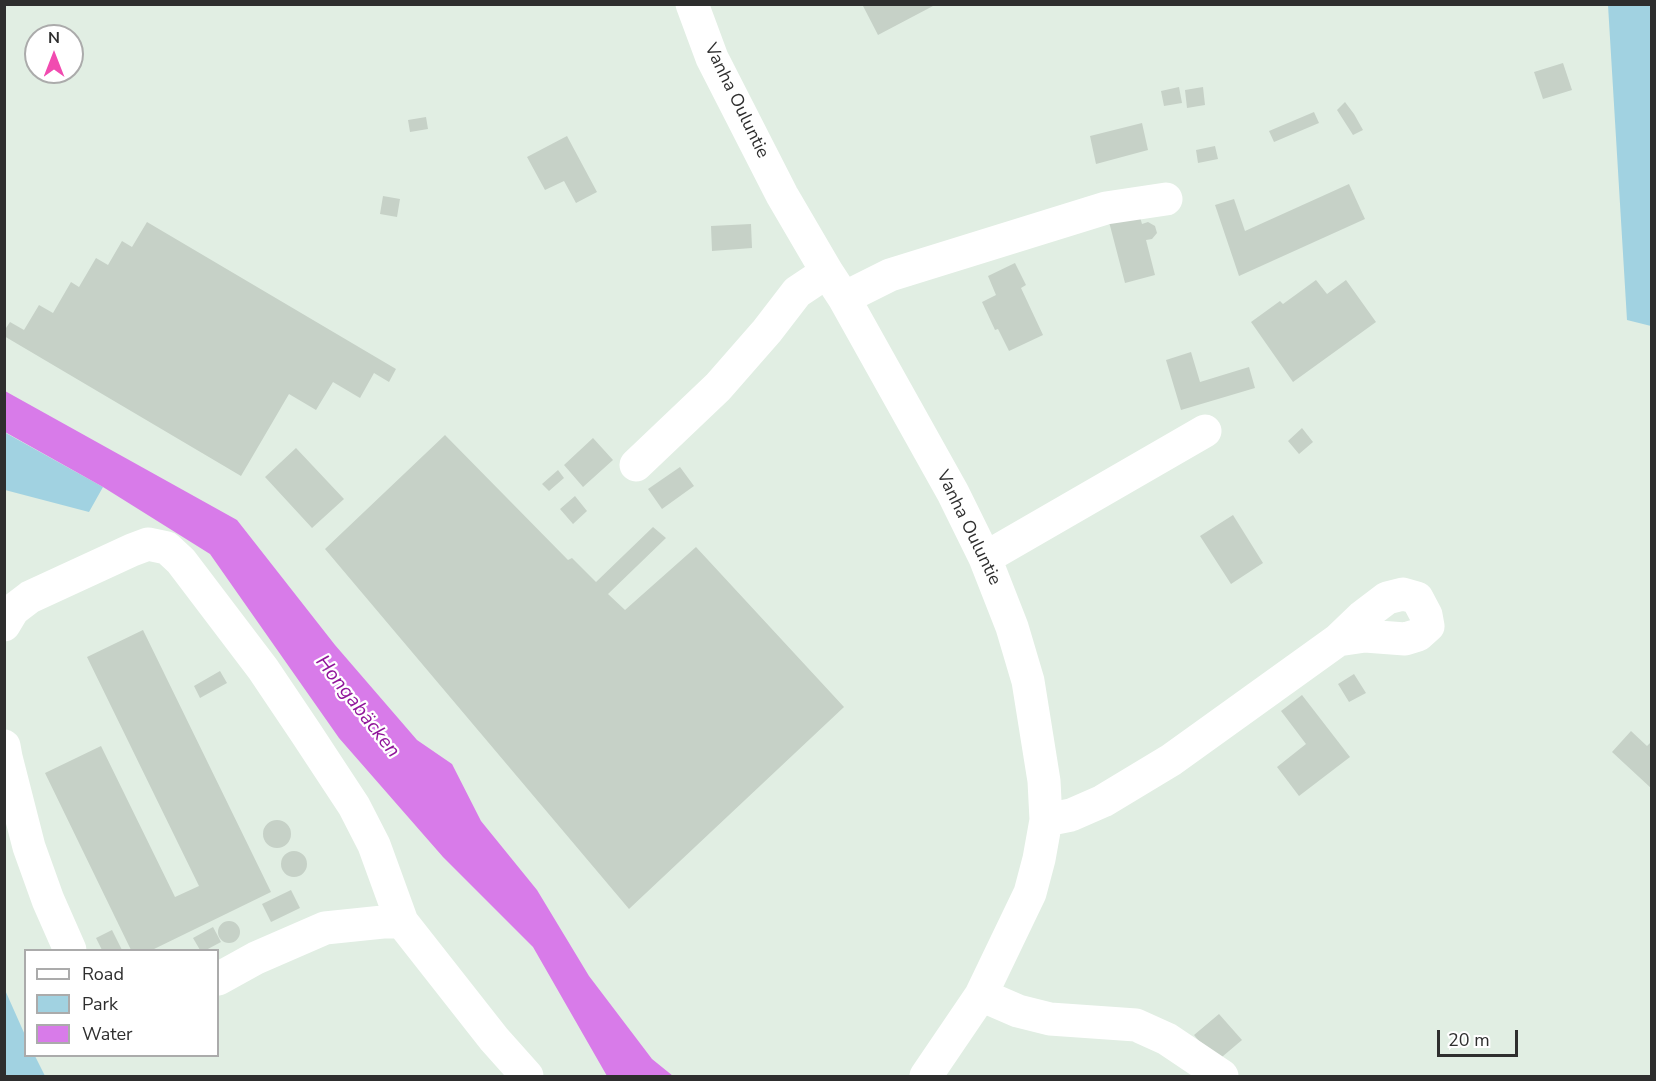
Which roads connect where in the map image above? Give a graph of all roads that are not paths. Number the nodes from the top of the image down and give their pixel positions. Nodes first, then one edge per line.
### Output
1 (692, 4) edge
2 (1166, 199) dead end
3 (836, 285) junction
4 (1205, 431) dead end
5 (636, 465) dead end
6 (986, 558) junction
7 (4, 625) edge
8 (1338, 640) dead end
9 (4, 746) edge
10 (1046, 820) junction
11 (402, 922) junction
12 (69, 949) edge
13 (219, 978) edge
14 (981, 995) junction
15 (527, 1077) edge
16 (926, 1077) edge
17 (1222, 1077) edge

1 - 3 street, Vanha Ouluntie
2 - 3 street
3 - 5 street
3 - 6 street, Vanha Ouluntie
4 - 6 street
6 - 10 street, Vanha Ouluntie
7 - 11 street
8 - 10 street
9 - 12 street
10 - 14 street, Vanha Ouluntie
11 - 13 street
11 - 15 street
14 - 16 street, Vanha Ouluntie
14 - 17 street

